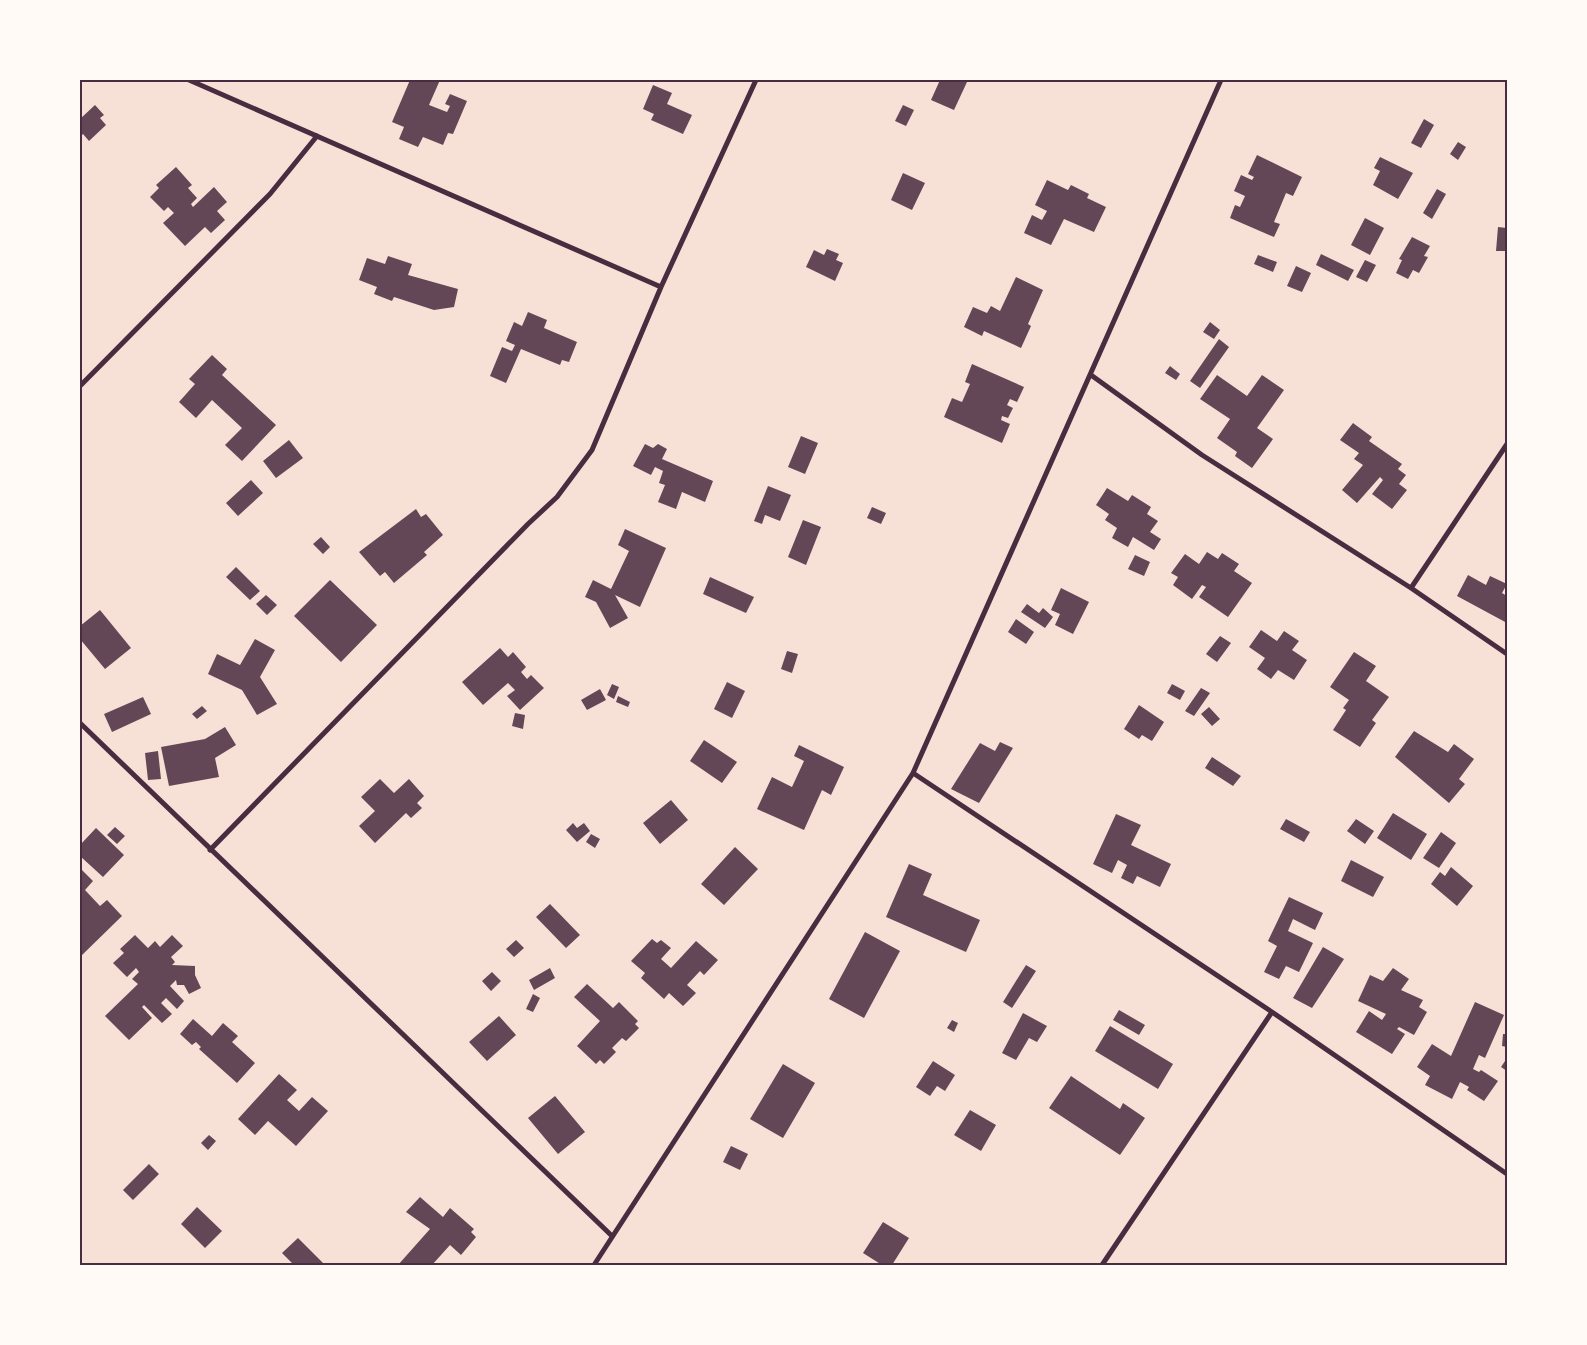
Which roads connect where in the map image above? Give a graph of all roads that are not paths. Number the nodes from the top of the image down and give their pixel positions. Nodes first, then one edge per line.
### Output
1 (189, 80) edge
2 (756, 80) edge
3 (1221, 80) edge
4 (317, 136) junction
5 (660, 287) junction
6 (1091, 375) junction
7 (80, 386) edge
8 (1507, 444) edge
9 (1411, 588) junction
10 (1507, 654) edge
11 (80, 723) edge
12 (912, 773) junction
13 (210, 850) junction
14 (1272, 1012) junction
15 (1507, 1174) edge
16 (612, 1236) junction
17 (594, 1265) edge
18 (1102, 1265) edge

1 - 4 street
2 - 5 street
3 - 6 street
4 - 5 street
4 - 7 street
5 - 13 street
6 - 9 street
6 - 12 street
8 - 9 street
9 - 10 street
11 - 13 street
12 - 14 street
12 - 16 street
13 - 16 street
14 - 15 street
14 - 18 street
16 - 17 street

